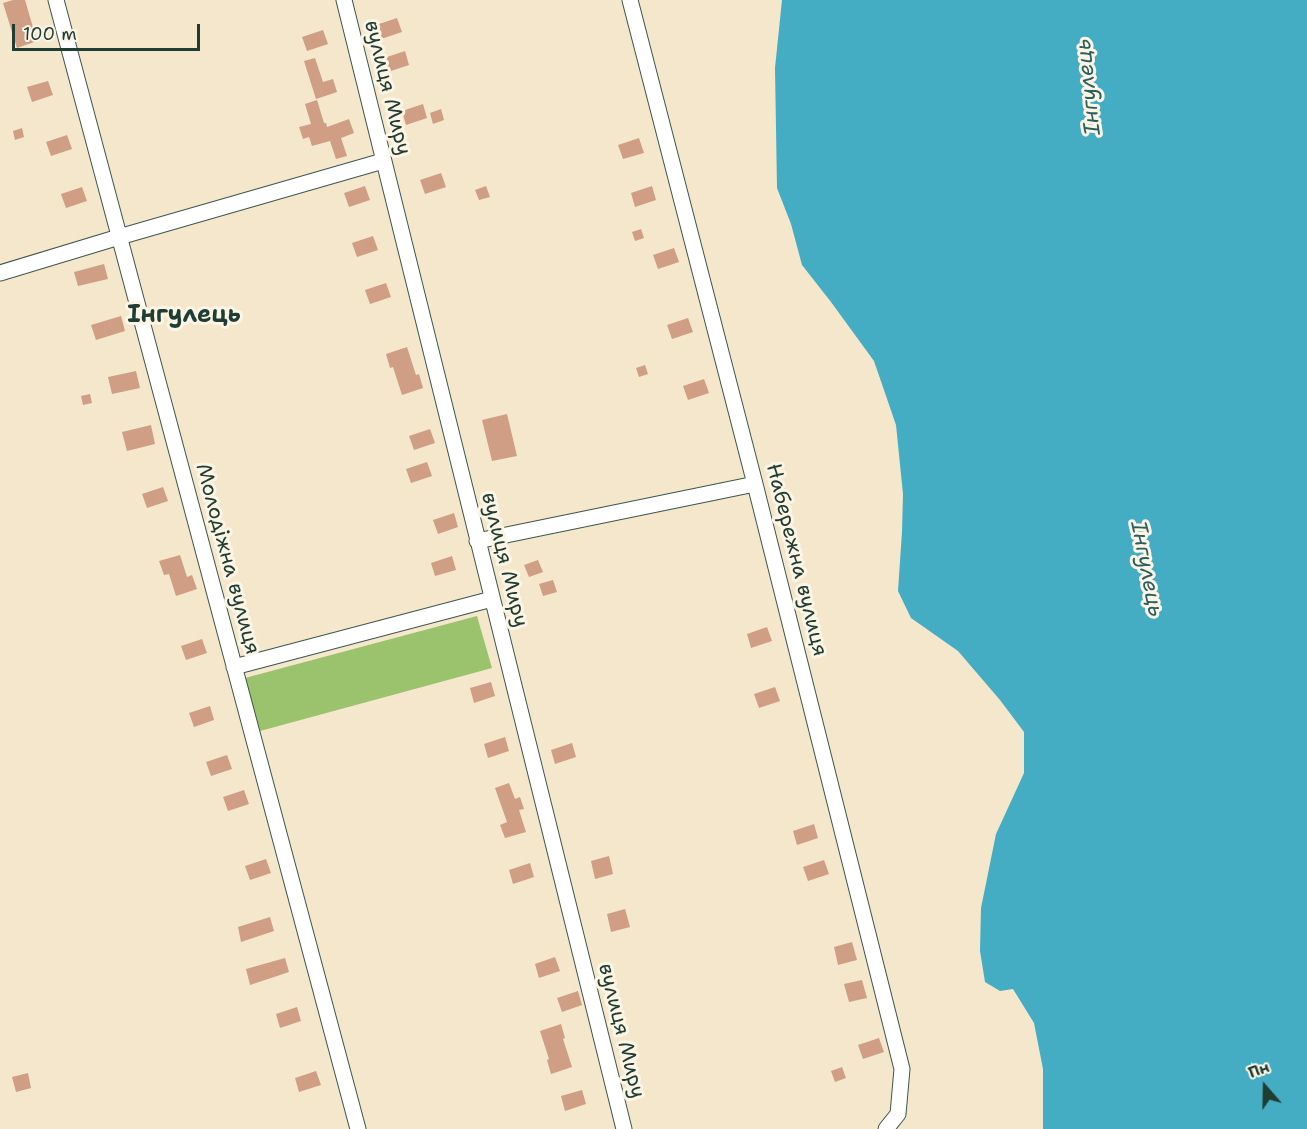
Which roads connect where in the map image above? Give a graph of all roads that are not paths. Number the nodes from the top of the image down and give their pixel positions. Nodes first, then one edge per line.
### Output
1 (56, 0) edge
2 (344, 0) edge
3 (630, 0) edge
4 (383, 161) junction
5 (118, 237) junction
6 (0, 273) edge
7 (755, 484) junction
8 (477, 541) junction
9 (492, 599) junction
10 (234, 668) junction
11 (358, 1129) edge
12 (624, 1129) edge
13 (886, 1129) edge

1 - 5 street, Молодіжна вулиця
2 - 4 street, вулиця Миру
3 - 7 street, Набережна вулиця
4 - 5 street
4 - 8 street, вулиця Миру
5 - 6 street
5 - 10 street, Молодіжна вулиця
7 - 8 street
7 - 13 street, Набережна вулиця
8 - 9 street, вулиця Миру
9 - 10 street
9 - 12 street, вулиця Миру
10 - 11 street, Молодіжна вулиця

